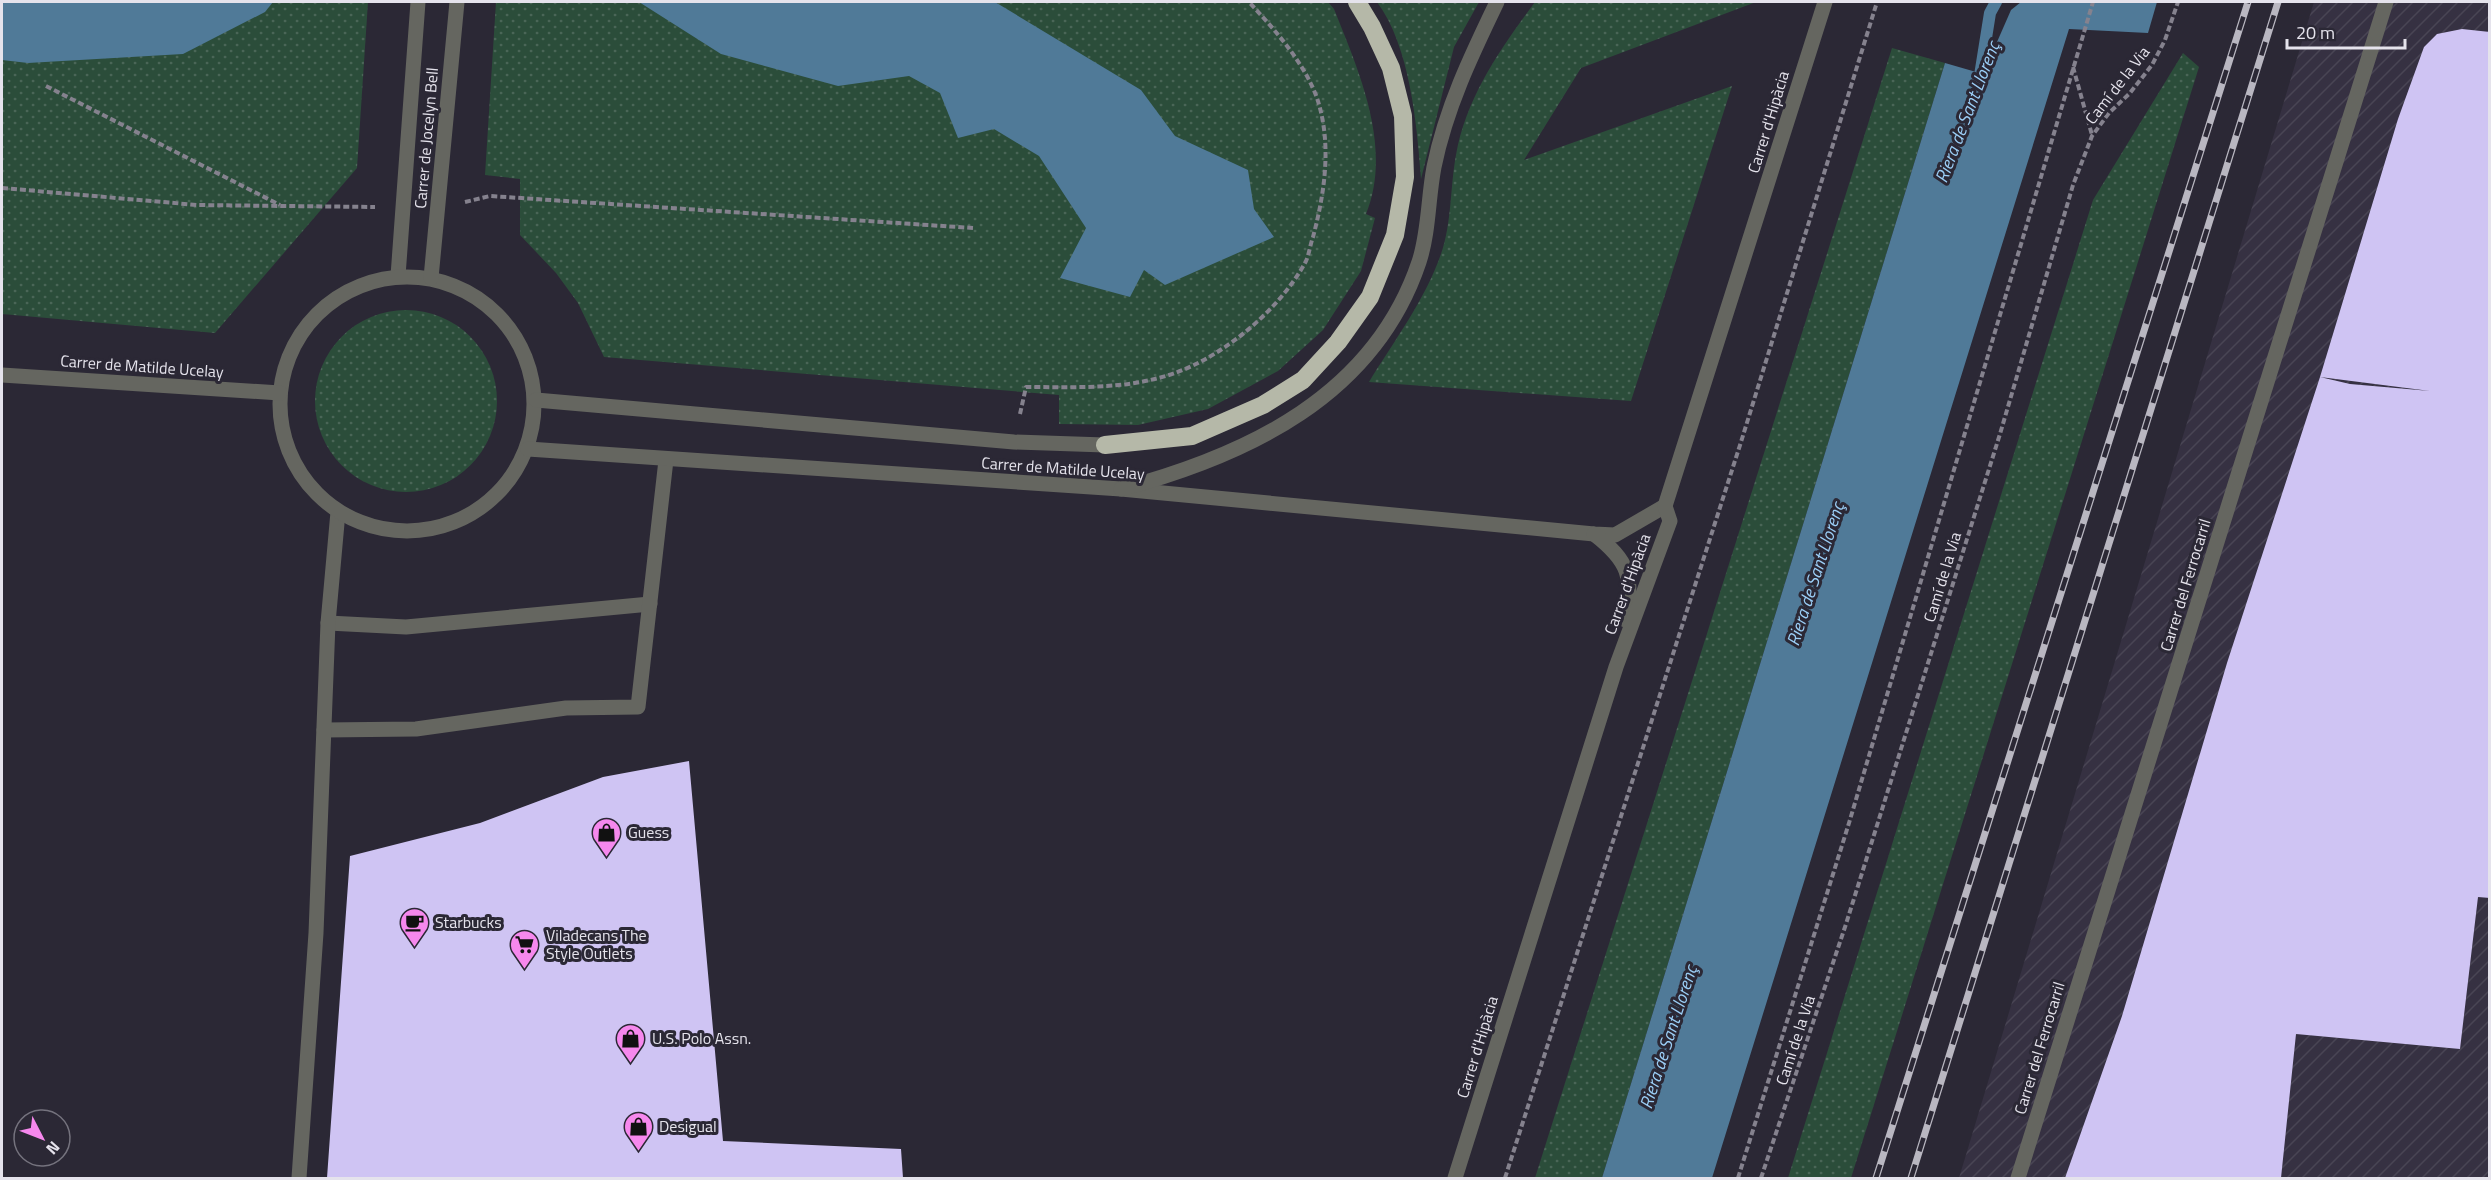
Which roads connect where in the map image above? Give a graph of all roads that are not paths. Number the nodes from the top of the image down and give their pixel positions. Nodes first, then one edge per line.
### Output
1 (418, 2) edge
2 (458, 2) edge
3 (1357, 2) edge
4 (1497, 2) edge
5 (1825, 2) edge
6 (2386, 2) edge
7 (398, 276) junction
8 (431, 278) junction
9 (2, 375) edge
10 (280, 393) junction
11 (536, 400) junction
12 (1105, 445) joint
13 (528, 449) junction
14 (666, 460) junction
15 (1121, 489) junction
16 (1665, 506) junction
17 (338, 512) junction
18 (1594, 534) junction
19 (650, 604) junction
20 (328, 623) junction
21 (1616, 667) junction
22 (324, 730) junction
23 (299, 1179) edge
24 (1455, 1179) edge
25 (2018, 1179) edge

1 - 7 street, Carrer de Jocelyn Bell
2 - 8 street, Carrer de Jocelyn Bell
3 - 12 highway
4 - 15 street
5 - 16 street, Carrer d'Hipàcia
6 - 25 street, Carrer del Ferrocarril
7 - 8 street
7 - 10 street
8 - 11 street
9 - 10 street, Carrer de Matilde Ucelay
10 - 17 street
11 - 12 street, Carrer de Matilde Ucelay
11 - 13 street
13 - 14 street, Carrer de Matilde Ucelay
13 - 17 street
14 - 15 street, Carrer de Matilde Ucelay
14 - 19 street
15 - 18 street, Carrer de Matilde Ucelay
16 - 18 street, Carrer de Matilde Ucelay
16 - 21 street, Carrer d'Hipàcia
17 - 20 street
18 - 21 street
19 - 20 street
19 - 22 street
20 - 22 street
21 - 24 street, Carrer d'Hipàcia
22 - 23 street

